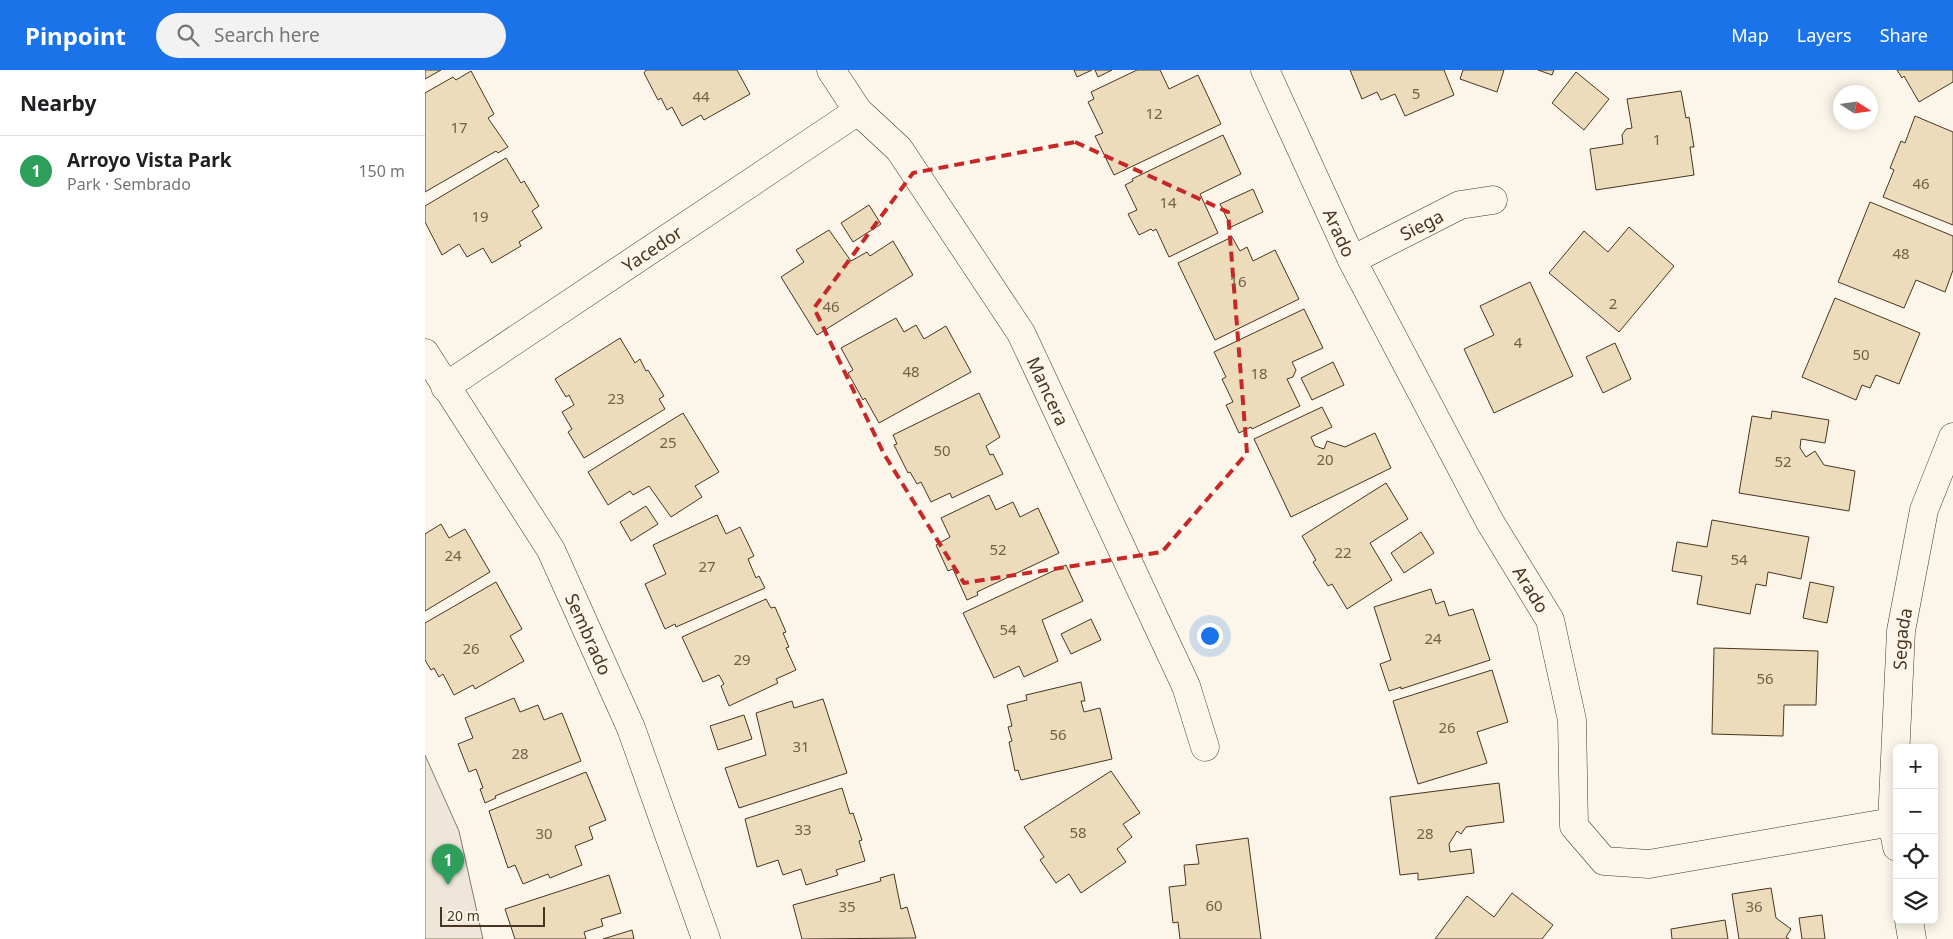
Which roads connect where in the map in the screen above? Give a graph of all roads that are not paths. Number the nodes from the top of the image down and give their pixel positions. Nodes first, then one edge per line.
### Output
1 (831, 70) edge
2 (1265, 70) edge
3 (858, 111) junction
4 (1493, 200) dead end
5 (1352, 260) junction
6 (425, 353) edge
7 (445, 387) junction
8 (1953, 436) edge
9 (1205, 747) dead end
10 (1895, 834) edge
11 (1893, 835) edge
12 (1910, 924) edge
13 (706, 939) edge
14 (1912, 939) edge

1 - 3 street, Mancera
2 - 5 street, Arado
3 - 7 street, Yacedor
3 - 9 street, Mancera
4 - 5 street, Siega
5 - 11 street, Arado
6 - 7 street, Sembrado
7 - 13 street, Sembrado
8 - 10 street, Segada
12 - 14 street

